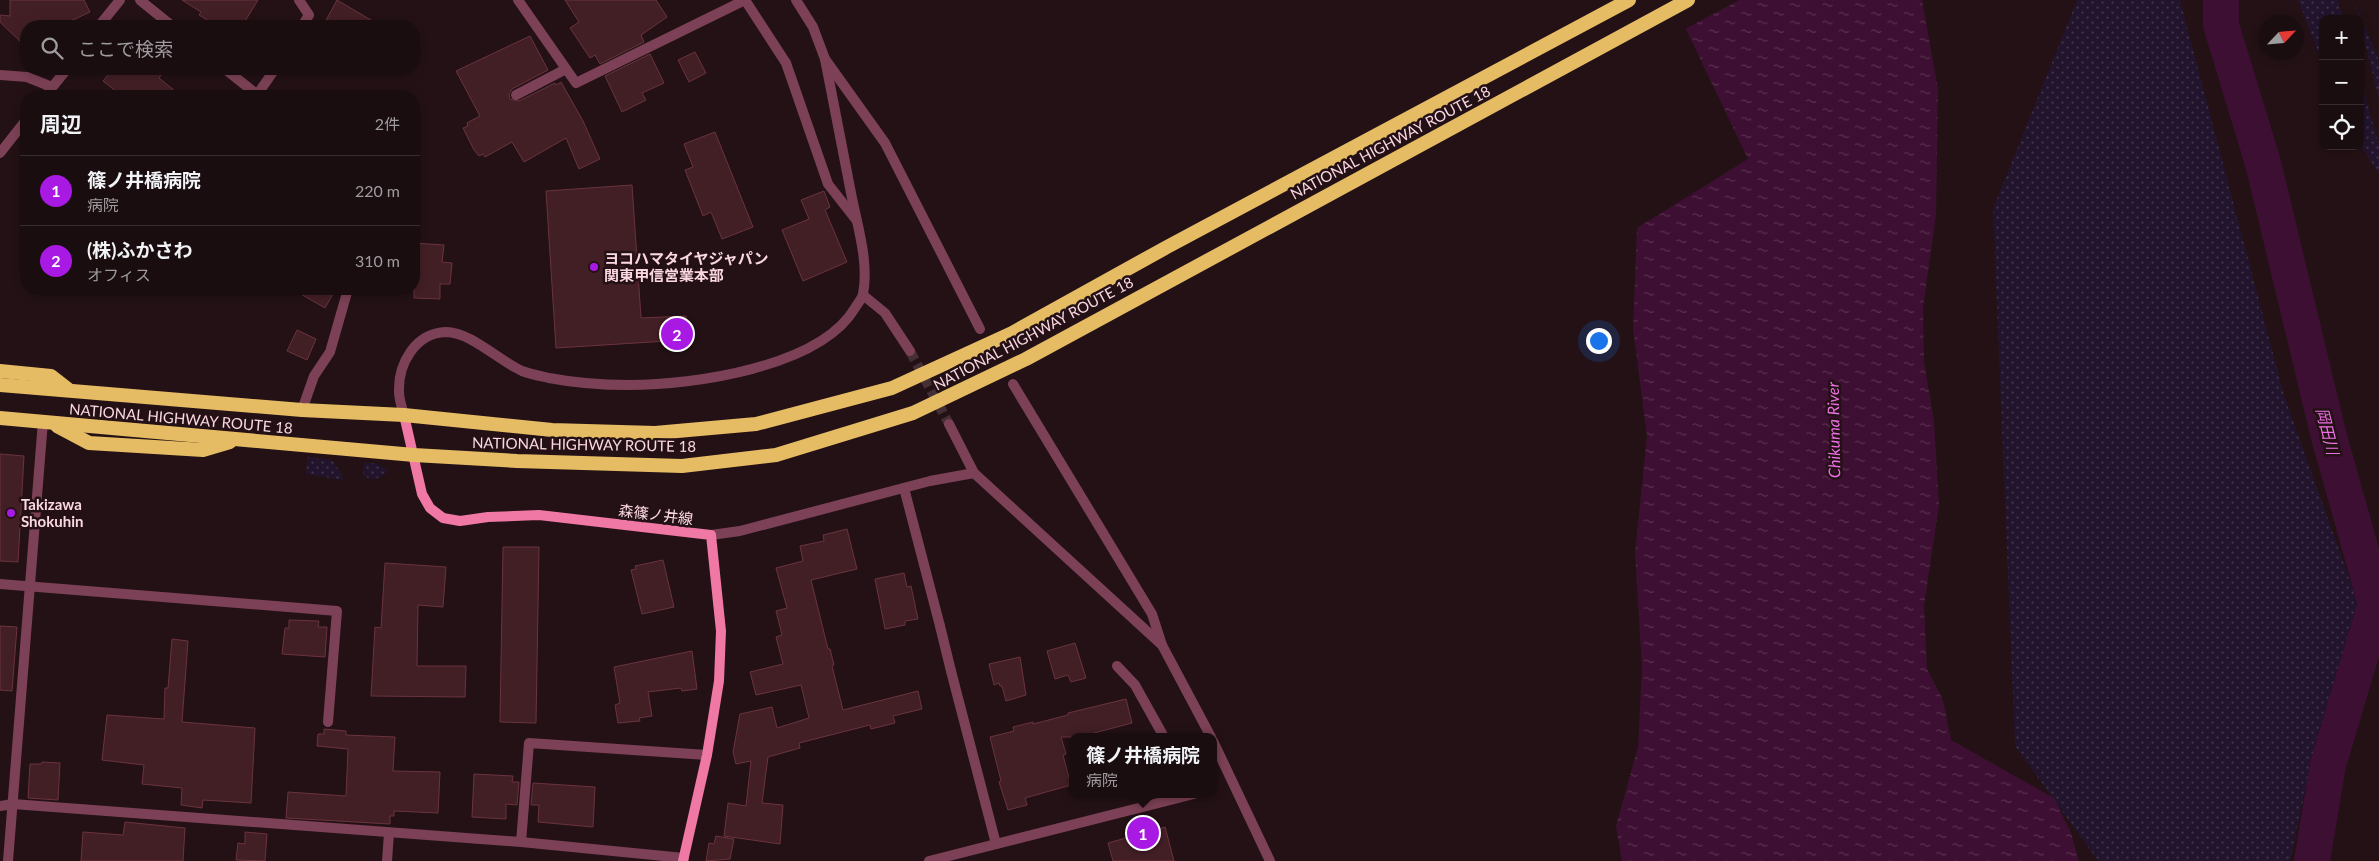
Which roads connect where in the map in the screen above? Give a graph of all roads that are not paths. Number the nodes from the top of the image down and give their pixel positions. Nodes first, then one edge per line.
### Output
1 (120, 0) edge
2 (140, 0) edge
3 (299, 0) edge
4 (518, 0) edge
5 (796, 0) edge
6 (1629, 0) edge
7 (1688, 0) edge
8 (104, 20) edge
9 (165, 20) edge
10 (305, 20) edge
11 (825, 59) junction
12 (566, 69) junction
13 (61, 75) edge
14 (233, 75) edge
15 (271, 75) edge
16 (0, 76) edge
17 (52, 87) junction
18 (50, 90) edge
19 (252, 90) edge
20 (261, 90) edge
21 (516, 95) dead end
22 (20, 128) edge
23 (0, 153) edge
24 (857, 221) junction
25 (346, 295) edge
26 (863, 295) junction
27 (980, 329) dead end
28 (910, 351) tunnel mouth
29 (0, 371) edge
30 (1013, 384) dead end
31 (0, 385) edge
32 (71, 391) junction
33 (302, 410) junction
34 (404, 415) junction
35 (0, 418) edge
36 (47, 422) junction
37 (949, 424) tunnel mouth
38 (414, 455) junction
39 (974, 473) junction
40 (904, 488) junction
41 (711, 535) junction
42 (0, 584) edge
43 (31, 586) junction
44 (1162, 645) junction
45 (1117, 666) dead end
46 (328, 722) dead end
47 (1162, 733) edge
48 (1209, 733) edge
49 (1217, 749) edge
50 (707, 755) junction
51 (1182, 798) edge
52 (13, 804) junction
53 (0, 806) edge
54 (389, 833) junction
55 (521, 842) junction
56 (996, 844) junction
57 (958, 858) edge
58 (683, 860) edge
59 (8, 861) edge
60 (388, 861) edge
61 (928, 861) edge
62 (1270, 861) edge

1 - 8 street
2 - 9 street
3 - 10 street
4 - 12 street
5 - 11 street
6 - 34 highway, NATIONAL HIGHWAY ROUTE 18
7 - 38 highway, NATIONAL HIGHWAY ROUTE 18
11 - 24 street
11 - 27 street
12 - 21 street
12 - 24 street
13 - 17 street
14 - 19 street
15 - 20 street
16 - 17 street
17 - 18 street
22 - 23 street
24 - 26 street
25 - 33 street
26 - 28 street
26 - 34 street
29 - 32 highway
30 - 44 street
31 - 32 highway, NATIONAL HIGHWAY ROUTE 18
32 - 33 highway, NATIONAL HIGHWAY ROUTE 18
33 - 34 highway, NATIONAL HIGHWAY ROUTE 18
34 - 38 main road, 森篠ノ井線
35 - 36 highway, NATIONAL HIGHWAY ROUTE 18
36 - 38 highway, NATIONAL HIGHWAY ROUTE 18
36 - 43 street
37 - 39 street
38 - 41 main road, 森篠ノ井線
39 - 40 street
39 - 44 street
40 - 41 street
40 - 56 street
41 - 50 main road, 森篠ノ井線
42 - 43 street
43 - 46 street
43 - 52 street
44 - 48 street
45 - 47 street
49 - 62 street
50 - 55 street
50 - 58 main road, 森篠ノ井線
51 - 56 street
52 - 53 street
52 - 54 street
52 - 59 street
54 - 55 street
54 - 60 street
55 - 58 street
56 - 57 street
57 - 61 street

